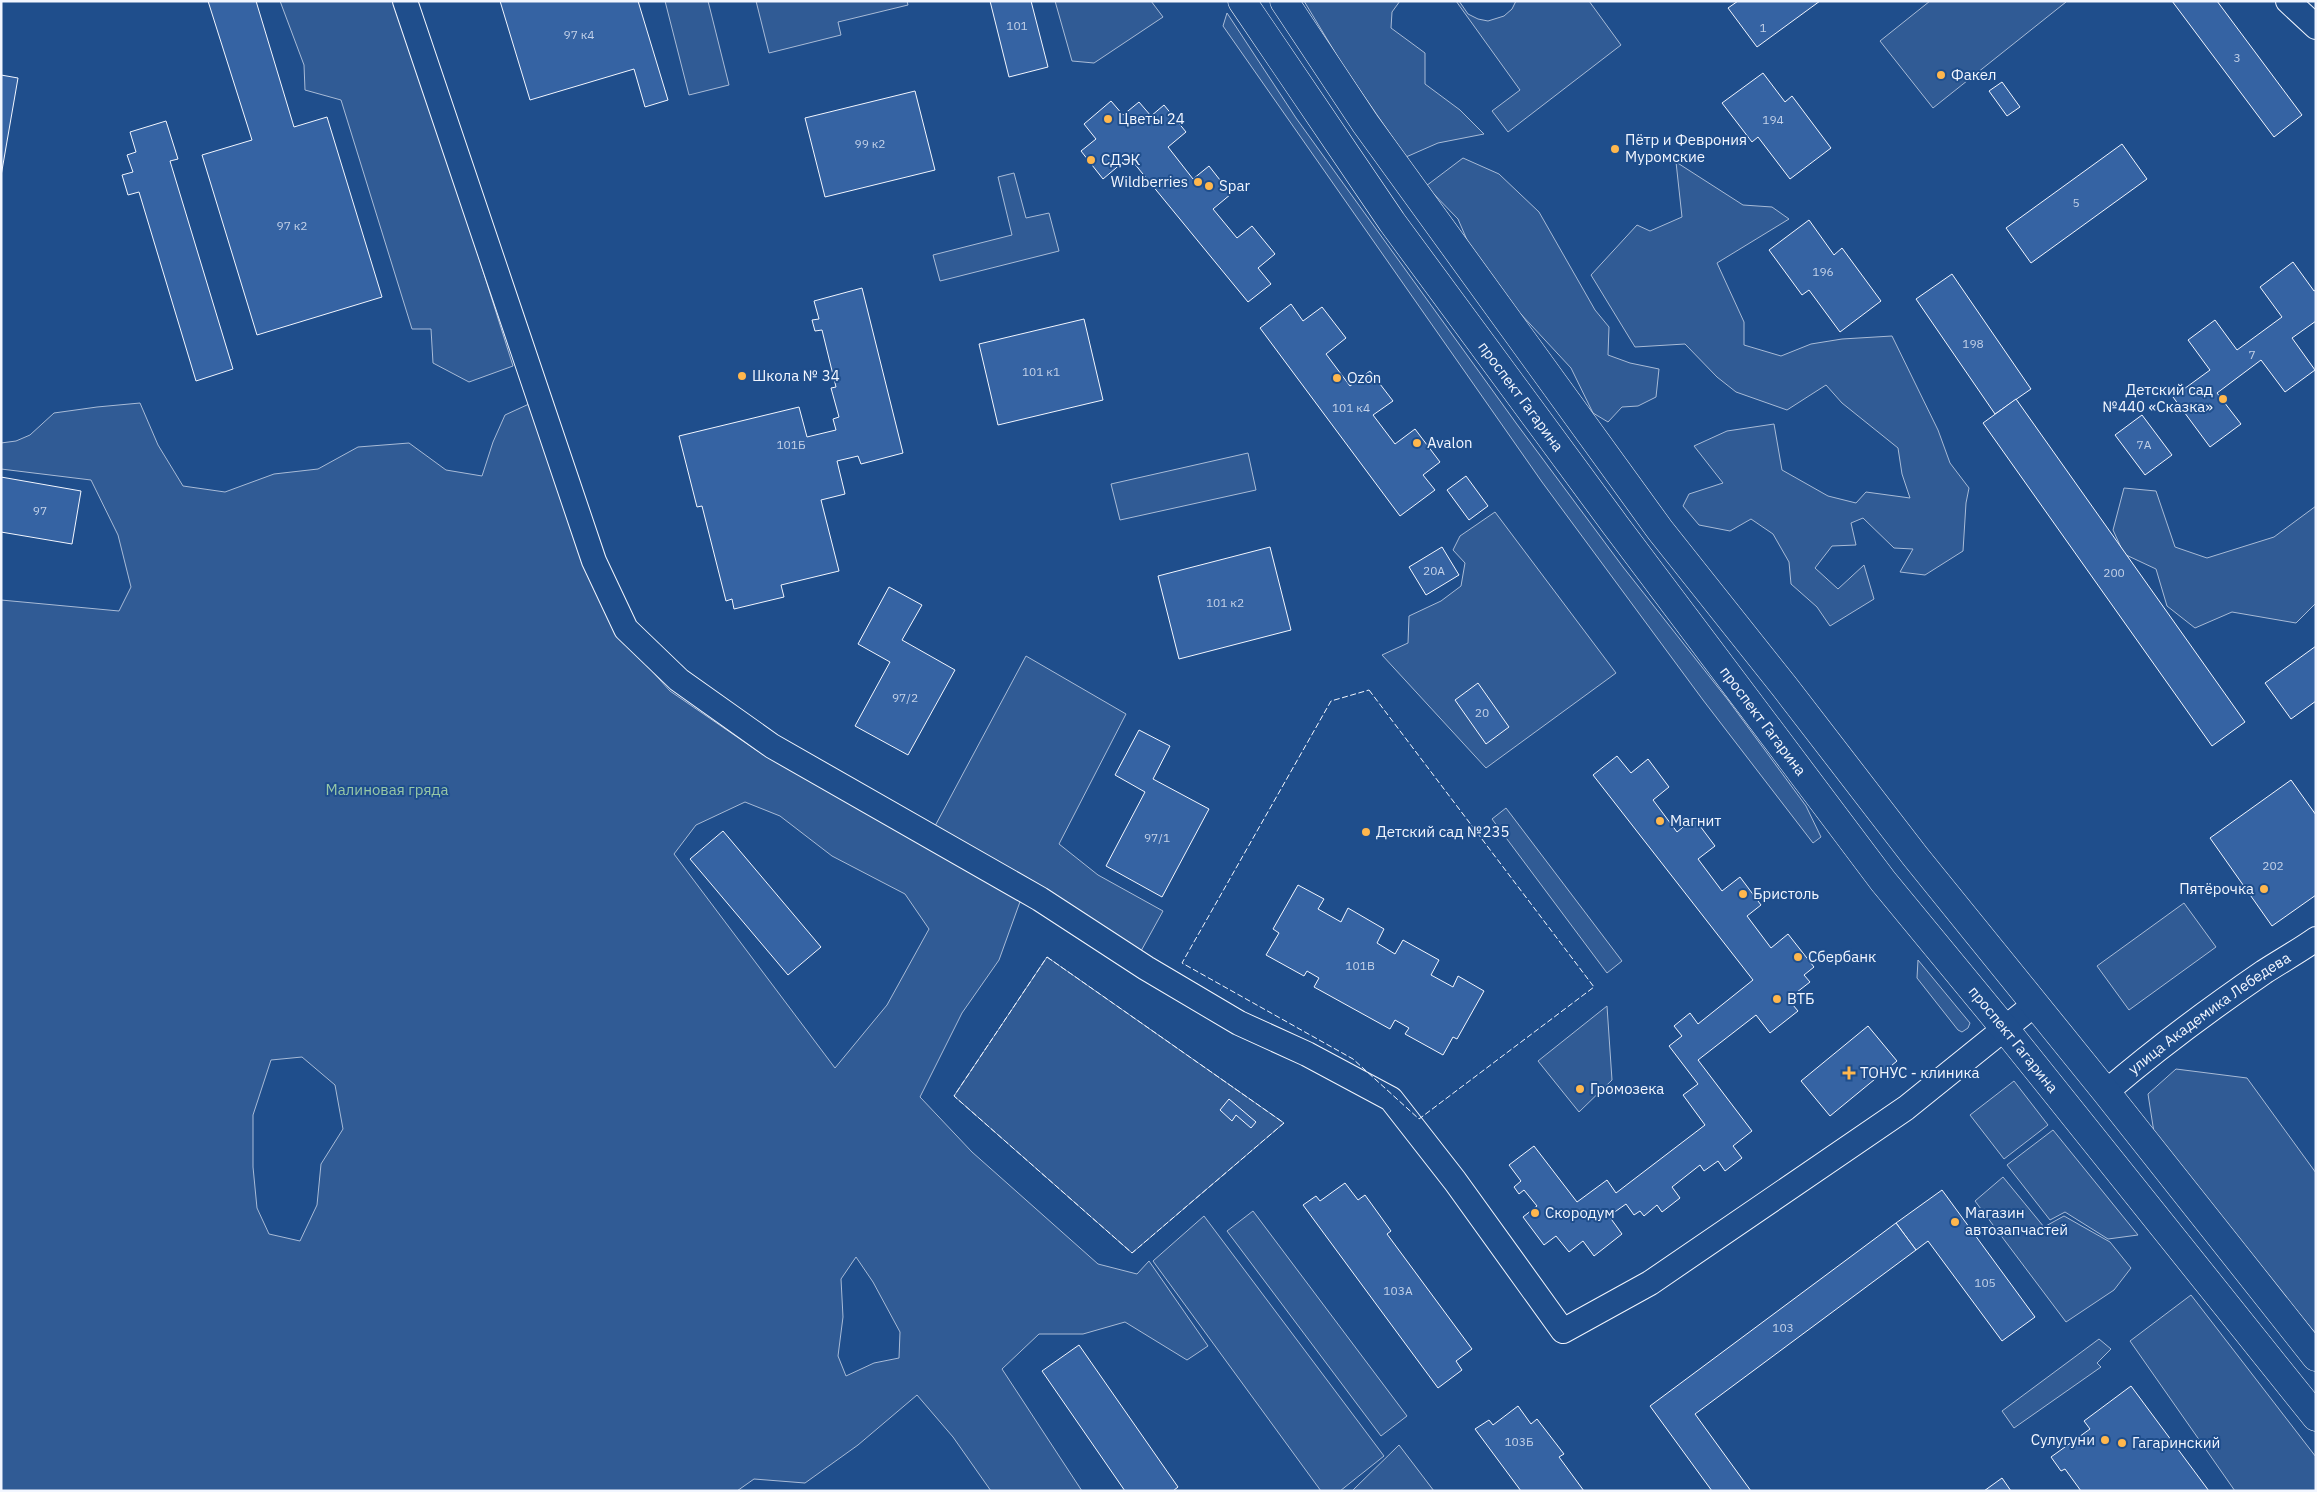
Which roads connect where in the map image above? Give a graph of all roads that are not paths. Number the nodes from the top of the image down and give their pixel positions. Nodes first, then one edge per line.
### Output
1 (405, 1) edge
2 (1242, 1) edge
3 (1284, 1) edge
4 (2288, 1) edge
5 (2316, 26) edge
6 (2316, 939) edge
7 (2035, 1004) junction
8 (2005, 1029) junction
9 (2106, 1092) junction
10 (2316, 1357) edge
11 (2316, 1417) edge

1 - 8 street
2 - 8 main road, проспект Гагарина
3 - 7 main road
4 - 5 street
6 - 9 street, улица Академика Лебедева
7 - 8 street
7 - 9 main road
8 - 11 main road, проспект Гагарина
9 - 10 main road

